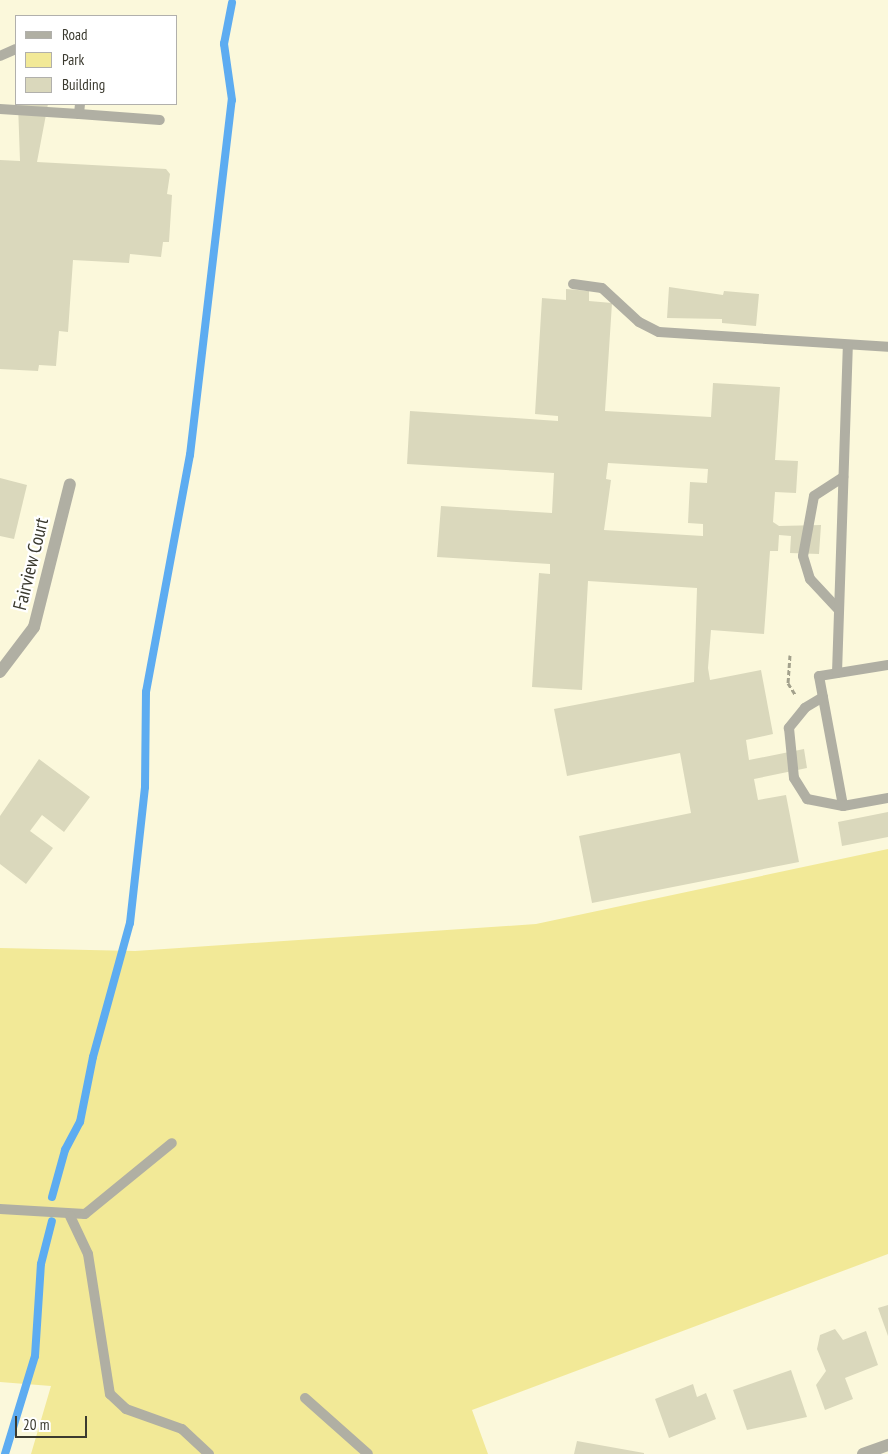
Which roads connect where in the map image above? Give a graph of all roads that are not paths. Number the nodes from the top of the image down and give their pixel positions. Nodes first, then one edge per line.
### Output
1 (15, 49) edge
2 (0, 56) edge
3 (0, 108) edge
4 (80, 109) edge
5 (160, 120) dead end
6 (573, 284) dead end
7 (848, 345) junction
8 (888, 347) edge
9 (843, 477) junction
10 (70, 484) dead end
11 (838, 609) junction
12 (888, 665) edge
13 (0, 672) edge
14 (836, 673) junction
15 (823, 697) junction
16 (888, 798) edge
17 (843, 806) junction
18 (172, 1144) dead end
19 (0, 1209) edge
20 (70, 1216) junction
21 (305, 1398) dead end
22 (884, 1449) edge
23 (209, 1454) edge
24 (368, 1454) edge
25 (863, 1454) edge

1 - 2 lane
3 - 4 lane
4 - 5 lane
6 - 7 lane
7 - 8 lane
7 - 9 lane
9 - 11 lane
9 - 11 lane
10 - 13 street, Fairview Court
11 - 14 lane
12 - 14 lane
14 - 15 lane
15 - 17 lane
15 - 17 lane
16 - 17 lane
18 - 20 lane
19 - 20 lane
20 - 23 lane
21 - 24 lane
22 - 25 street

